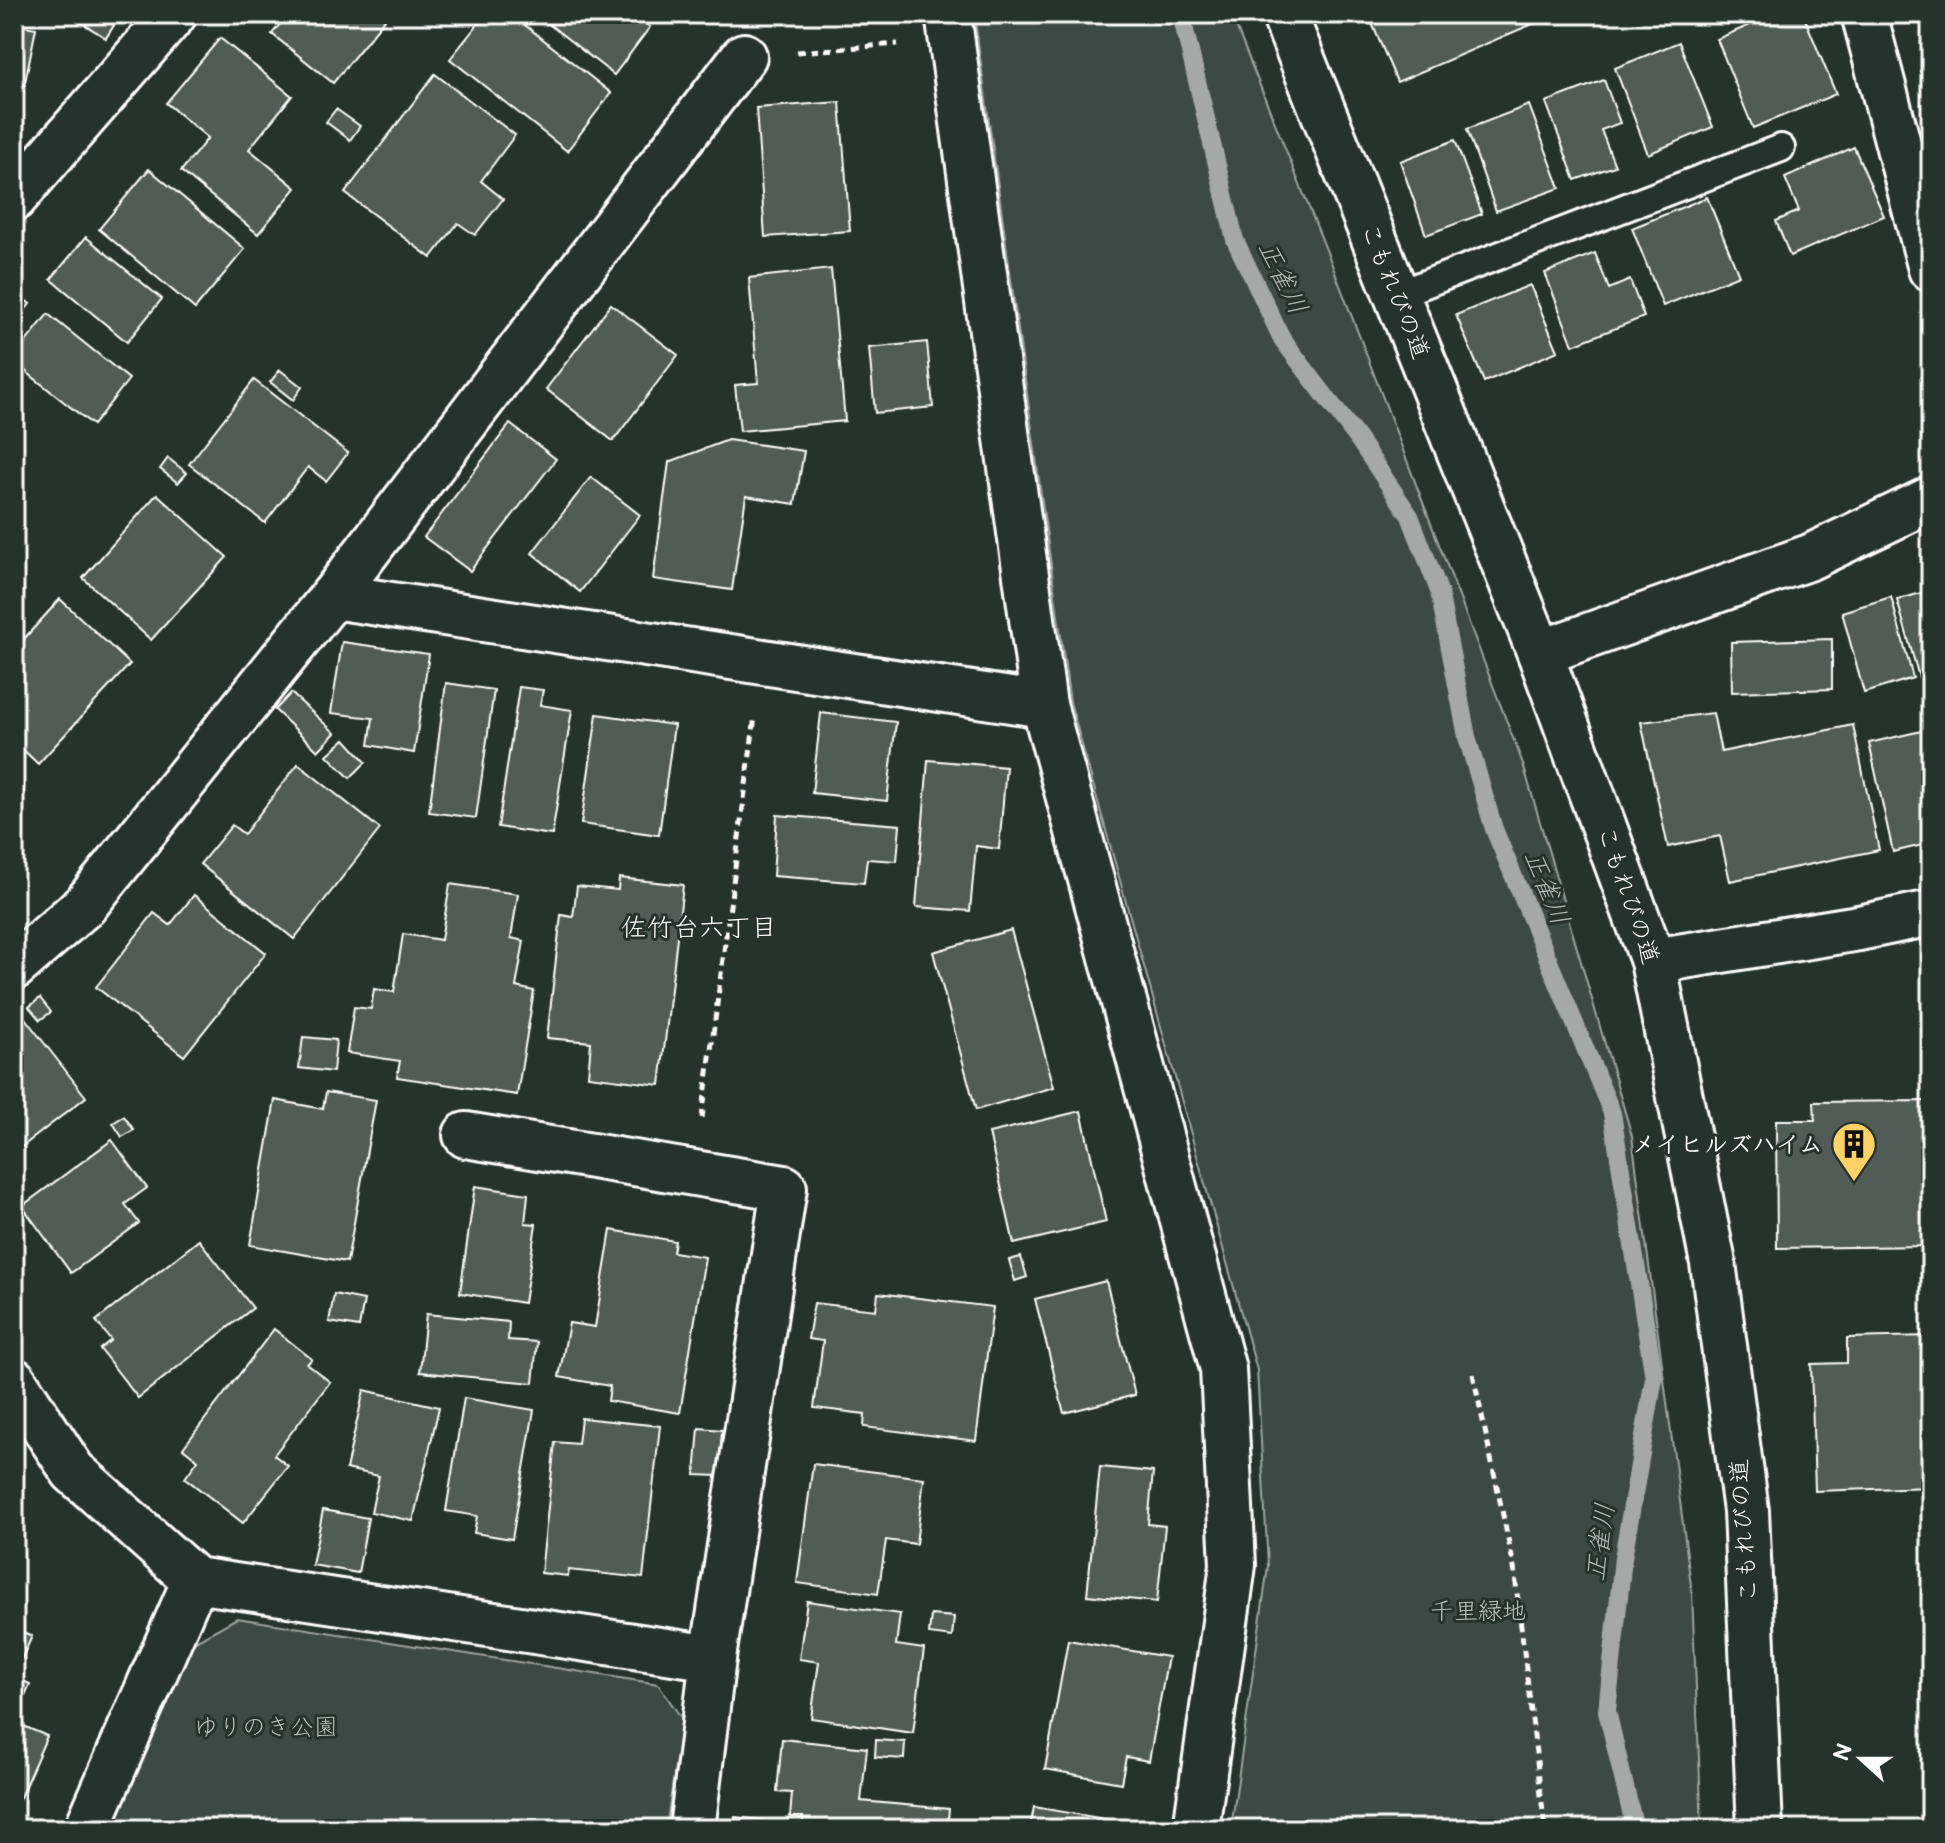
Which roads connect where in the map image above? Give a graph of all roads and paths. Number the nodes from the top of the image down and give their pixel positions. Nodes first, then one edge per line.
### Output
1 (174, 14) edge
2 (1284, 14) edge
3 (1864, 14) edge
4 (949, 27) edge
5 (744, 56) joint
6 (1781, 148) dead end
7 (14, 198) edge
8 (1931, 269) edge
9 (1396, 295) junction
10 (1931, 499) edge
11 (333, 596) junction
12 (1540, 653) junction
13 (762, 664) junction
14 (1044, 705) junction
15 (1931, 913) edge
16 (1653, 961) junction
17 (14, 967) edge
18 (466, 1135) dead end
19 (695, 1171) junction
20 (1473, 1374) dead end
21 (14, 1381) edge
22 (195, 1580) junction
23 (713, 1658) junction
24 (87, 1829) edge
25 (692, 1829) edge
26 (1196, 1829) edge
27 (1545, 1829) edge
28 (1760, 1829) edge

1 - 7 street
2 - 9 street, こもれびの道
3 - 8 street
4 - 5 path
4 - 14 street
5 - 11 street
6 - 9 lane
9 - 12 street, こもれびの道
10 - 12 street
11 - 13 street
11 - 17 street
12 - 16 street, こもれびの道
13 - 14 street
13 - 19 path
14 - 26 street
15 - 16 street
16 - 28 street, こもれびの道
18 - 19 street
19 - 23 street
20 - 27 path
21 - 22 street
22 - 23 street
22 - 24 street
23 - 25 street

